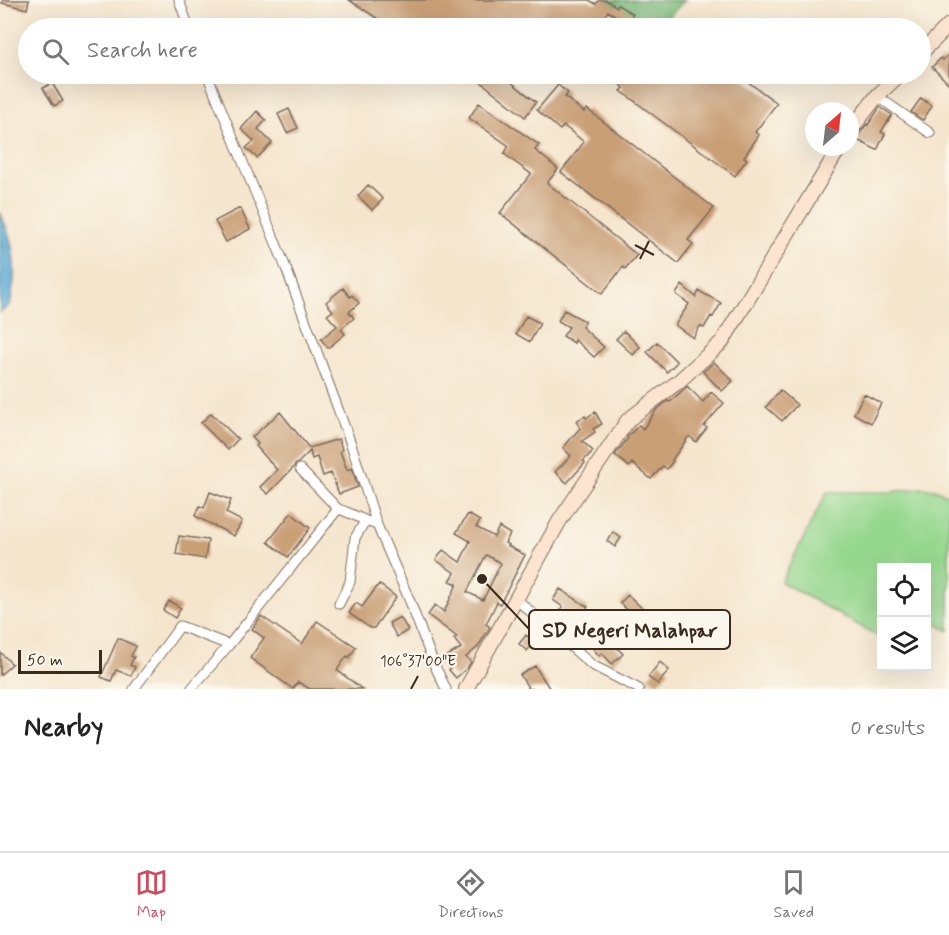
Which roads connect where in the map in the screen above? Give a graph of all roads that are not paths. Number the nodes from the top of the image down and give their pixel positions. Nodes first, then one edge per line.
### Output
1 (178, 0) edge
2 (185, 18) edge
3 (949, 25) edge
4 (931, 44) edge
5 (211, 84) edge
6 (890, 84) edge
7 (877, 96) junction
8 (859, 119) edge
9 (930, 133) dead end
10 (835, 156) edge
11 (300, 468) dead end
12 (338, 509) junction
13 (365, 521) junction
14 (377, 525) junction
15 (516, 599) junction
16 (339, 604) dead end
17 (230, 645) junction
18 (134, 689) edge
19 (191, 689) edge
20 (446, 689) edge
21 (466, 689) edge
22 (639, 689) edge

1 - 2 street
3 - 4 street
5 - 14 street
6 - 7 street
7 - 8 street
7 - 9 street
10 - 15 street
11 - 12 street
12 - 13 street
12 - 17 street
13 - 14 street
13 - 16 street
14 - 20 street
15 - 21 street
15 - 22 street
17 - 18 street
17 - 19 street

